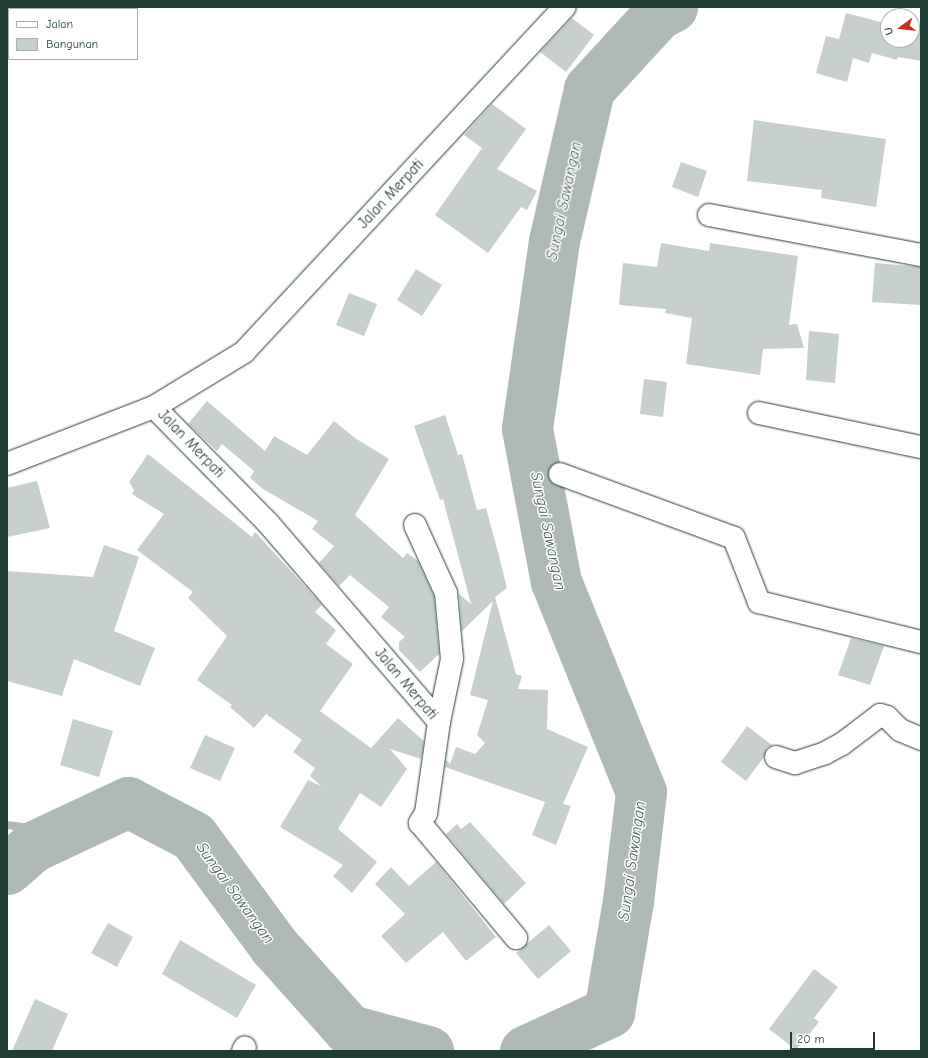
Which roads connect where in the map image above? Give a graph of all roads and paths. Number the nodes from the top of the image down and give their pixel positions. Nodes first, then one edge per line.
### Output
1 (565, 7) edge
2 (709, 215) dead end
3 (921, 255) edge
4 (154, 407) junction
5 (759, 414) dead end
6 (921, 447) edge
7 (7, 464) edge
8 (560, 474) dead end
9 (415, 525) dead end
10 (921, 642) edge
11 (439, 722) junction
12 (921, 739) edge
13 (776, 757) dead end
14 (516, 938) dead end

1 - 4 street, Jalan Merpati
2 - 3 street
4 - 7 street
4 - 11 street, Jalan Merpati
5 - 6 street
8 - 10 street
9 - 11 street
11 - 14 street, Jalan Merpati
12 - 13 street

